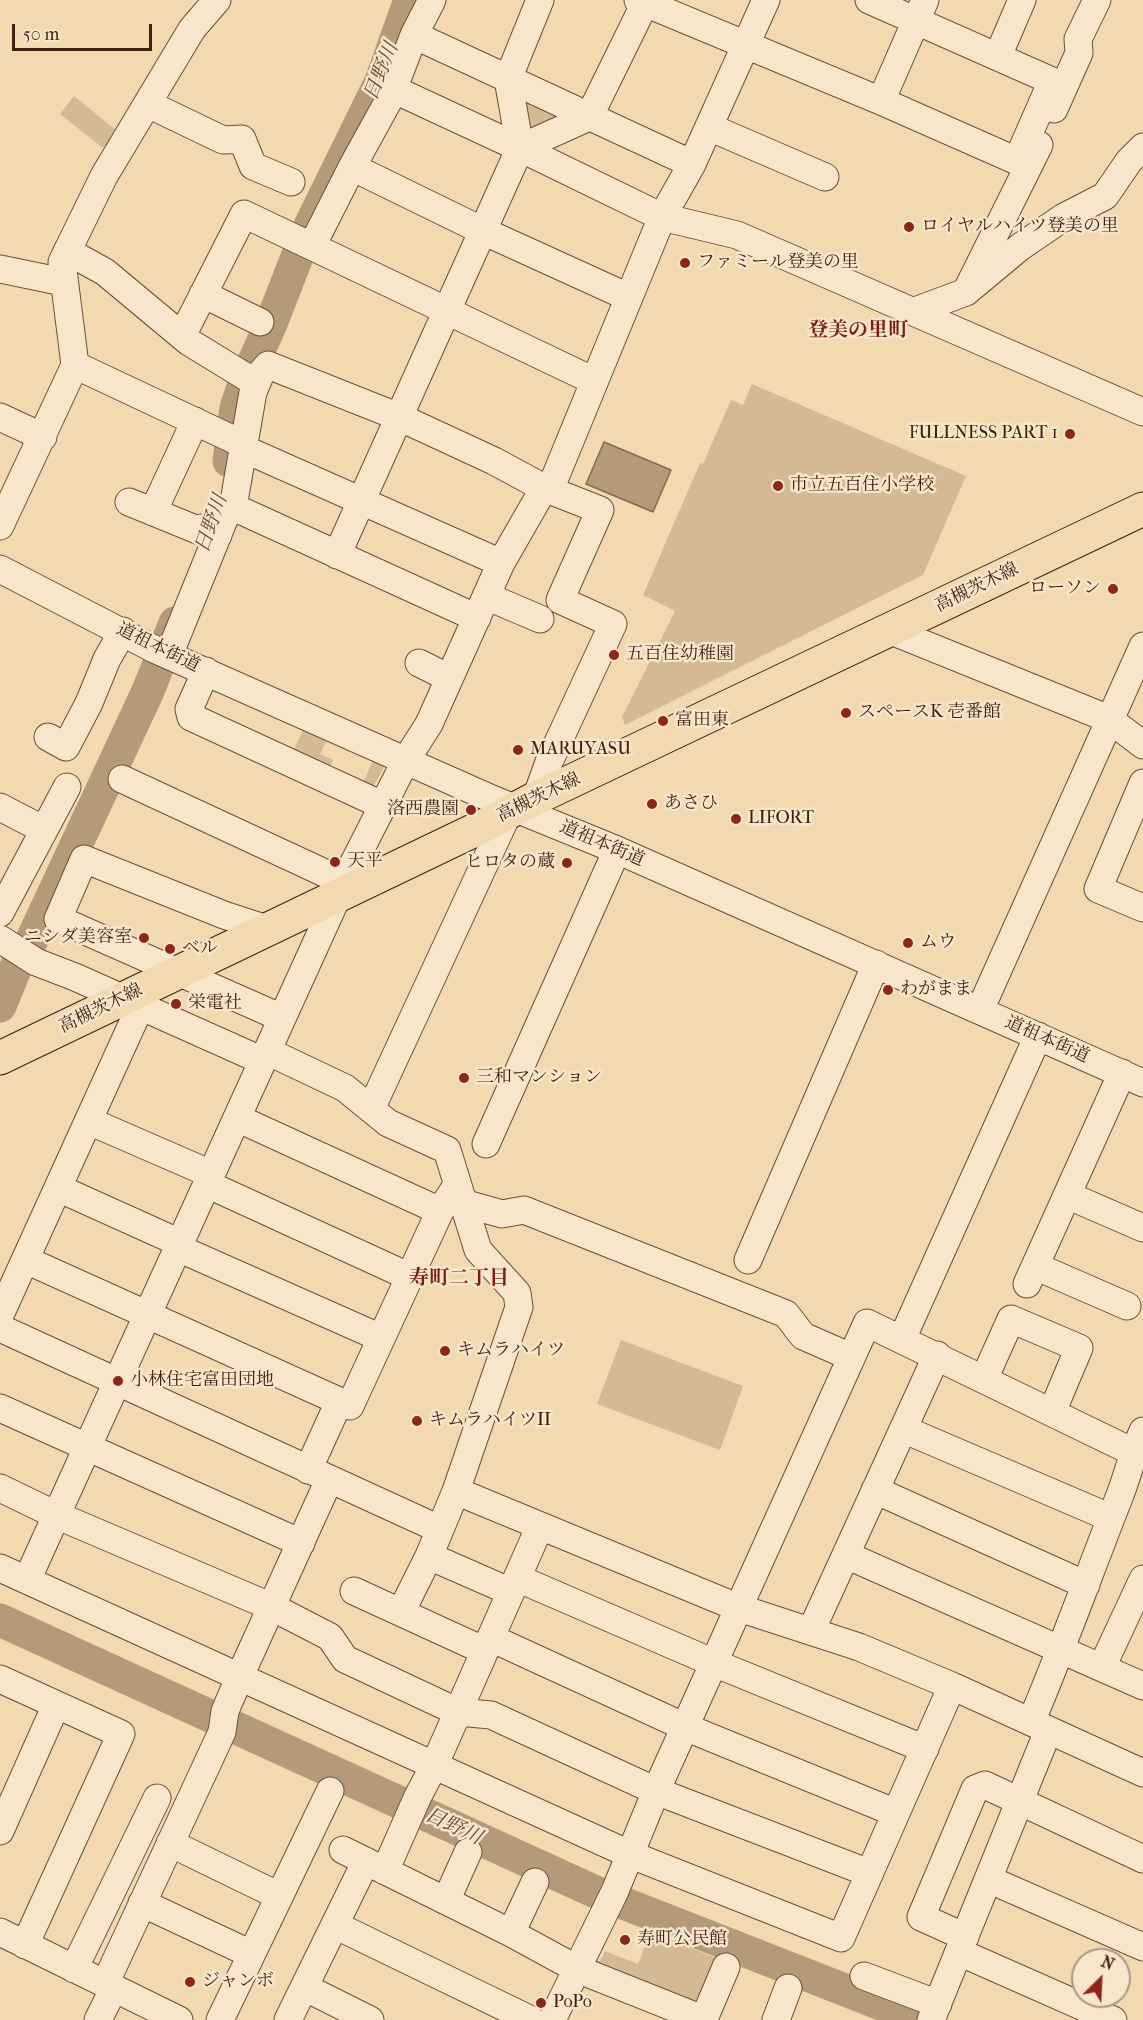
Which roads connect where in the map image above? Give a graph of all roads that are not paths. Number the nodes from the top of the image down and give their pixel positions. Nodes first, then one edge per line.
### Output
1 (217, 0) edge
2 (432, 0) edge
3 (540, 0) edge
4 (766, 0) edge
5 (869, 0) edge
6 (1022, 0) edge
7 (1097, 0) edge
8 (641, 1) edge
9 (921, 10) edge
10 (414, 35) junction
11 (746, 44) junction
12 (998, 56) junction
13 (508, 79) junction
14 (393, 89) junction
15 (881, 101) junction
16 (148, 104) junction
17 (589, 117) junction
18 (709, 127) junction
19 (1143, 147) edge
20 (520, 148) junction
21 (692, 164) junction
22 (352, 167) junction
23 (825, 177) dead end
24 (291, 182) dead end
25 (662, 218) junction
26 (483, 231) junction
27 (305, 243) junction
28 (67, 251) junction
29 (0, 269) edge
30 (63, 282) junction
31 (966, 291) junction
32 (203, 294) junction
33 (628, 297) junction
34 (915, 311) junction
35 (446, 312) junction
36 (260, 322) dead end
37 (182, 336) junction
38 (75, 365) junction
39 (249, 378) junction
40 (594, 381) junction
41 (1143, 412) edge
42 (0, 417) edge
43 (399, 417) junction
44 (195, 421) junction
45 (43, 437) junction
46 (243, 446) junction
47 (544, 488) junction
48 (361, 501) junction
49 (233, 507) junction
50 (1143, 509) edge
51 (0, 526) edge
52 (210, 533) junction
53 (337, 555) junction
54 (501, 563) junction
55 (0, 569) edge
56 (482, 607) junction
57 (540, 619) dead end
58 (889, 630) junction
59 (123, 631) junction
60 (1143, 646) edge
61 (165, 654) junction
62 (419, 663) dead end
63 (206, 671) junction
64 (449, 678) junction
65 (1109, 719) junction
66 (48, 737) dead end
67 (1143, 745) edge
68 (406, 760) junction
69 (122, 779) dead end
70 (1143, 783) edge
71 (67, 787) dead end
72 (384, 806) junction
73 (0, 807) edge
74 (520, 807) junction
75 (44, 830) junction
76 (616, 850) junction
77 (340, 889) junction
78 (1143, 908) edge
79 (0, 913) edge
80 (267, 929) junction
81 (16, 949) edge
82 (876, 964) junction
83 (177, 973) junction
84 (131, 1003) junction
85 (980, 1010) junction
86 (282, 1018) junction
87 (1038, 1036) junction
88 (265, 1056) junction
89 (0, 1058) edge
90 (1132, 1078) edge
91 (371, 1109) junction
92 (237, 1118) junction
93 (88, 1121) junction
94 (486, 1144) dead end
95 (209, 1179) junction
96 (58, 1188) junction
97 (1067, 1196) junction
98 (454, 1199) junction
99 (1143, 1228) edge
100 (179, 1245) junction
101 (26, 1260) junction
102 (748, 1260) dead end
103 (410, 1276) junction
104 (1127, 1306) dead end
105 (0, 1315) edge
106 (148, 1315) junction
107 (0, 1328) edge
108 (381, 1338) junction
109 (902, 1339) junction
110 (937, 1355) junction
111 (851, 1357) junction
112 (984, 1379) junction
113 (117, 1381) junction
114 (339, 1402) junction
115 (0, 1408) edge
116 (1052, 1412) junction
117 (903, 1429) junction
118 (1138, 1442) edge
119 (87, 1447) junction
120 (319, 1475) junction
121 (0, 1488) edge
122 (875, 1490) junction
123 (456, 1491) junction
124 (1132, 1496) edge
125 (56, 1515) junction
126 (1111, 1518) junction
127 (540, 1526) junction
128 (439, 1529) junction
129 (301, 1543) junction
130 (846, 1555) junction
131 (429, 1556) junction
132 (0, 1568) edge
133 (1143, 1579) edge
134 (27, 1580) junction
135 (514, 1585) junction
136 (1086, 1585) junction
137 (354, 1591) dead end
138 (272, 1607) junction
139 (739, 1608) junction
140 (401, 1612) junction
141 (811, 1631) junction
142 (488, 1645) junction
143 (1062, 1649) junction
144 (714, 1663) junction
145 (1102, 1667) junction
146 (240, 1676) junction
147 (0, 1679) edge
148 (952, 1686) junction
149 (1143, 1686) edge
150 (56, 1705) junction
151 (458, 1712) junction
152 (1040, 1726) junction
153 (685, 1727) junction
154 (925, 1749) junction
155 (434, 1766) junction
156 (1143, 1773) edge
157 (330, 1791) dead end
158 (656, 1791) junction
159 (157, 1798) dead end
160 (1020, 1802) junction
161 (896, 1814) junction
162 (0, 1831) edge
163 (170, 1843) junction
164 (468, 1852) dead end
165 (629, 1854) junction
166 (1143, 1859) edge
167 (365, 1861) junction
168 (869, 1873) junction
169 (988, 1879) junction
170 (535, 1882) dead end
171 (279, 1896) junction
172 (446, 1901) junction
173 (142, 1903) junction
174 (335, 1924) junction
175 (0, 1932) edge
176 (511, 1933) junction
177 (25, 1945) junction
178 (962, 1945) junction
179 (1143, 1947) edge
180 (251, 1954) junction
181 (726, 1966) dead end
182 (577, 1968) junction
183 (74, 1969) junction
184 (864, 1976) dead end
185 (109, 1986) junction
186 (304, 1988) junction
187 (788, 1988) dead end
188 (937, 2015) edge
189 (98, 2020) edge
190 (179, 2020) edge
191 (220, 2020) edge
192 (288, 2020) edge
193 (370, 2020) edge
194 (531, 2020) edge
195 (552, 2020) edge
196 (705, 2020) edge
197 (776, 2020) edge
198 (1113, 2020) edge

1 - 16 street
2 - 10 street
3 - 13 street
4 - 11 street
5 - 9 street
6 - 12 street
7 - 31 street
8 - 11 street
8 - 17 street
9 - 12 street
9 - 15 street
10 - 13 street
10 - 14 street
11 - 15 street
11 - 18 street
12 - 15 street
13 - 17 street
13 - 20 street
14 - 20 street
14 - 22 street
16 - 24 street
16 - 28 street
17 - 20 street
17 - 21 street
18 - 21 street
18 - 23 street
19 - 31 street
20 - 25 street
20 - 26 street
21 - 25 street
22 - 26 street
22 - 27 street
25 - 33 street
25 - 34 street
26 - 33 street
26 - 35 street
27 - 32 street
27 - 35 street
28 - 30 street
28 - 37 street
29 - 30 street
30 - 38 street
31 - 34 street
32 - 36 street
32 - 37 street
33 - 40 street
34 - 41 street
35 - 40 street
35 - 43 street
37 - 39 street
38 - 44 street
38 - 45 street
39 - 43 street
39 - 46 street
40 - 47 street
42 - 45 street
43 - 47 street
43 - 48 street
44 - 46 street
44 - 52 street
45 - 51 street
46 - 48 street
46 - 49 street
47 - 54 street
47 - 74 street
48 - 53 street
48 - 54 street
49 - 52 street
49 - 53 street
50 - 58 main road, 高槻茨木線
52 - 61 street
53 - 56 street
54 - 56 street
55 - 59 street, 道祖本街道
56 - 57 street
56 - 64 street
58 - 65 street
58 - 74 main road, 高槻茨木線
59 - 61 street, 道祖本街道
59 - 66 street
60 - 65 street
61 - 63 street, 道祖本街道
62 - 64 street
63 - 68 street, 道祖本街道
63 - 72 street
64 - 68 street
65 - 67 street
65 - 85 street
68 - 72 street
68 - 74 street, 道祖本街道
69 - 77 street
70 - 78 street
71 - 75 street
72 - 77 street
73 - 75 street
74 - 76 street, 道祖本街道
74 - 77 main road, 高槻茨木線
74 - 91 street
75 - 79 street
76 - 82 street, 道祖本街道
76 - 94 street
77 - 80 main road, 高槻茨木線
77 - 86 street
80 - 83 main road, 高槻茨木線
80 - 83 street
81 - 84 street
82 - 85 street, 道祖本街道
82 - 102 street
83 - 84 main road, 高槻茨木線
83 - 86 street
84 - 88 street
84 - 89 main road, 高槻茨木線
84 - 93 street
85 - 87 street, 道祖本街道
86 - 88 street
87 - 90 street, 道祖本街道
87 - 109 street
88 - 91 street
88 - 92 street
90 - 97 street
91 - 98 street
92 - 95 street
92 - 98 street
93 - 95 street
93 - 96 street
95 - 100 street
95 - 103 street
96 - 100 street
96 - 101 street
97 - 99 street
97 - 104 street
98 - 103 street
98 - 111 street
98 - 123 street
100 - 106 street
100 - 108 street
101 - 105 street
101 - 106 street
103 - 108 street
106 - 113 street
106 - 114 street
107 - 113 street
108 - 114 street
109 - 110 street
109 - 111 street
110 - 112 street
110 - 117 street
111 - 139 street
112 - 116 street
112 - 116 street
113 - 119 street
113 - 120 street
114 - 120 street
115 - 119 street
116 - 118 street
117 - 122 street
117 - 126 street
118 - 124 street
119 - 125 street
119 - 129 street
120 - 128 street
120 - 129 street
121 - 125 street
122 - 130 street
122 - 136 street
123 - 127 street
123 - 128 street
124 - 126 street
125 - 134 street
125 - 138 street
126 - 136 street
127 - 135 street
127 - 139 street
128 - 131 street
129 - 138 street
130 - 141 street
130 - 143 street
131 - 135 street
131 - 140 street
132 - 134 street
133 - 145 street
134 - 146 street
135 - 142 street
135 - 144 street
136 - 143 street
137 - 140 street
138 - 146 street
138 - 151 street
139 - 141 street
139 - 144 street
140 - 142 street
141 - 148 street
142 - 151 street
142 - 153 street
143 - 145 street
143 - 152 street
144 - 153 street
144 - 154 street
145 - 149 street
146 - 155 street
146 - 163 street
147 - 150 street
148 - 152 street
148 - 154 street
150 - 162 street
150 - 177 street
151 - 155 street
151 - 158 street
152 - 156 street
152 - 160 street
153 - 158 street
153 - 161 street
154 - 161 street
155 - 165 street
155 - 167 street
157 - 171 street
158 - 165 street
158 - 168 street
159 - 183 street
160 - 166 street
160 - 169 street
160 - 178 street
161 - 168 street
163 - 171 street
163 - 173 street
164 - 172 street
165 - 168 street
165 - 182 street
167 - 172 street
167 - 174 street
169 - 178 street
169 - 179 street
170 - 176 street
171 - 180 street
172 - 176 street
173 - 180 street
173 - 185 street
174 - 186 street
174 - 194 street
175 - 177 street
176 - 182 street
177 - 183 street
178 - 188 street
178 - 198 street
180 - 191 street
181 - 196 street
182 - 195 street
182 - 196 street
183 - 185 street
184 - 188 street
185 - 189 street
185 - 190 street
186 - 192 street
186 - 193 street
187 - 197 street

